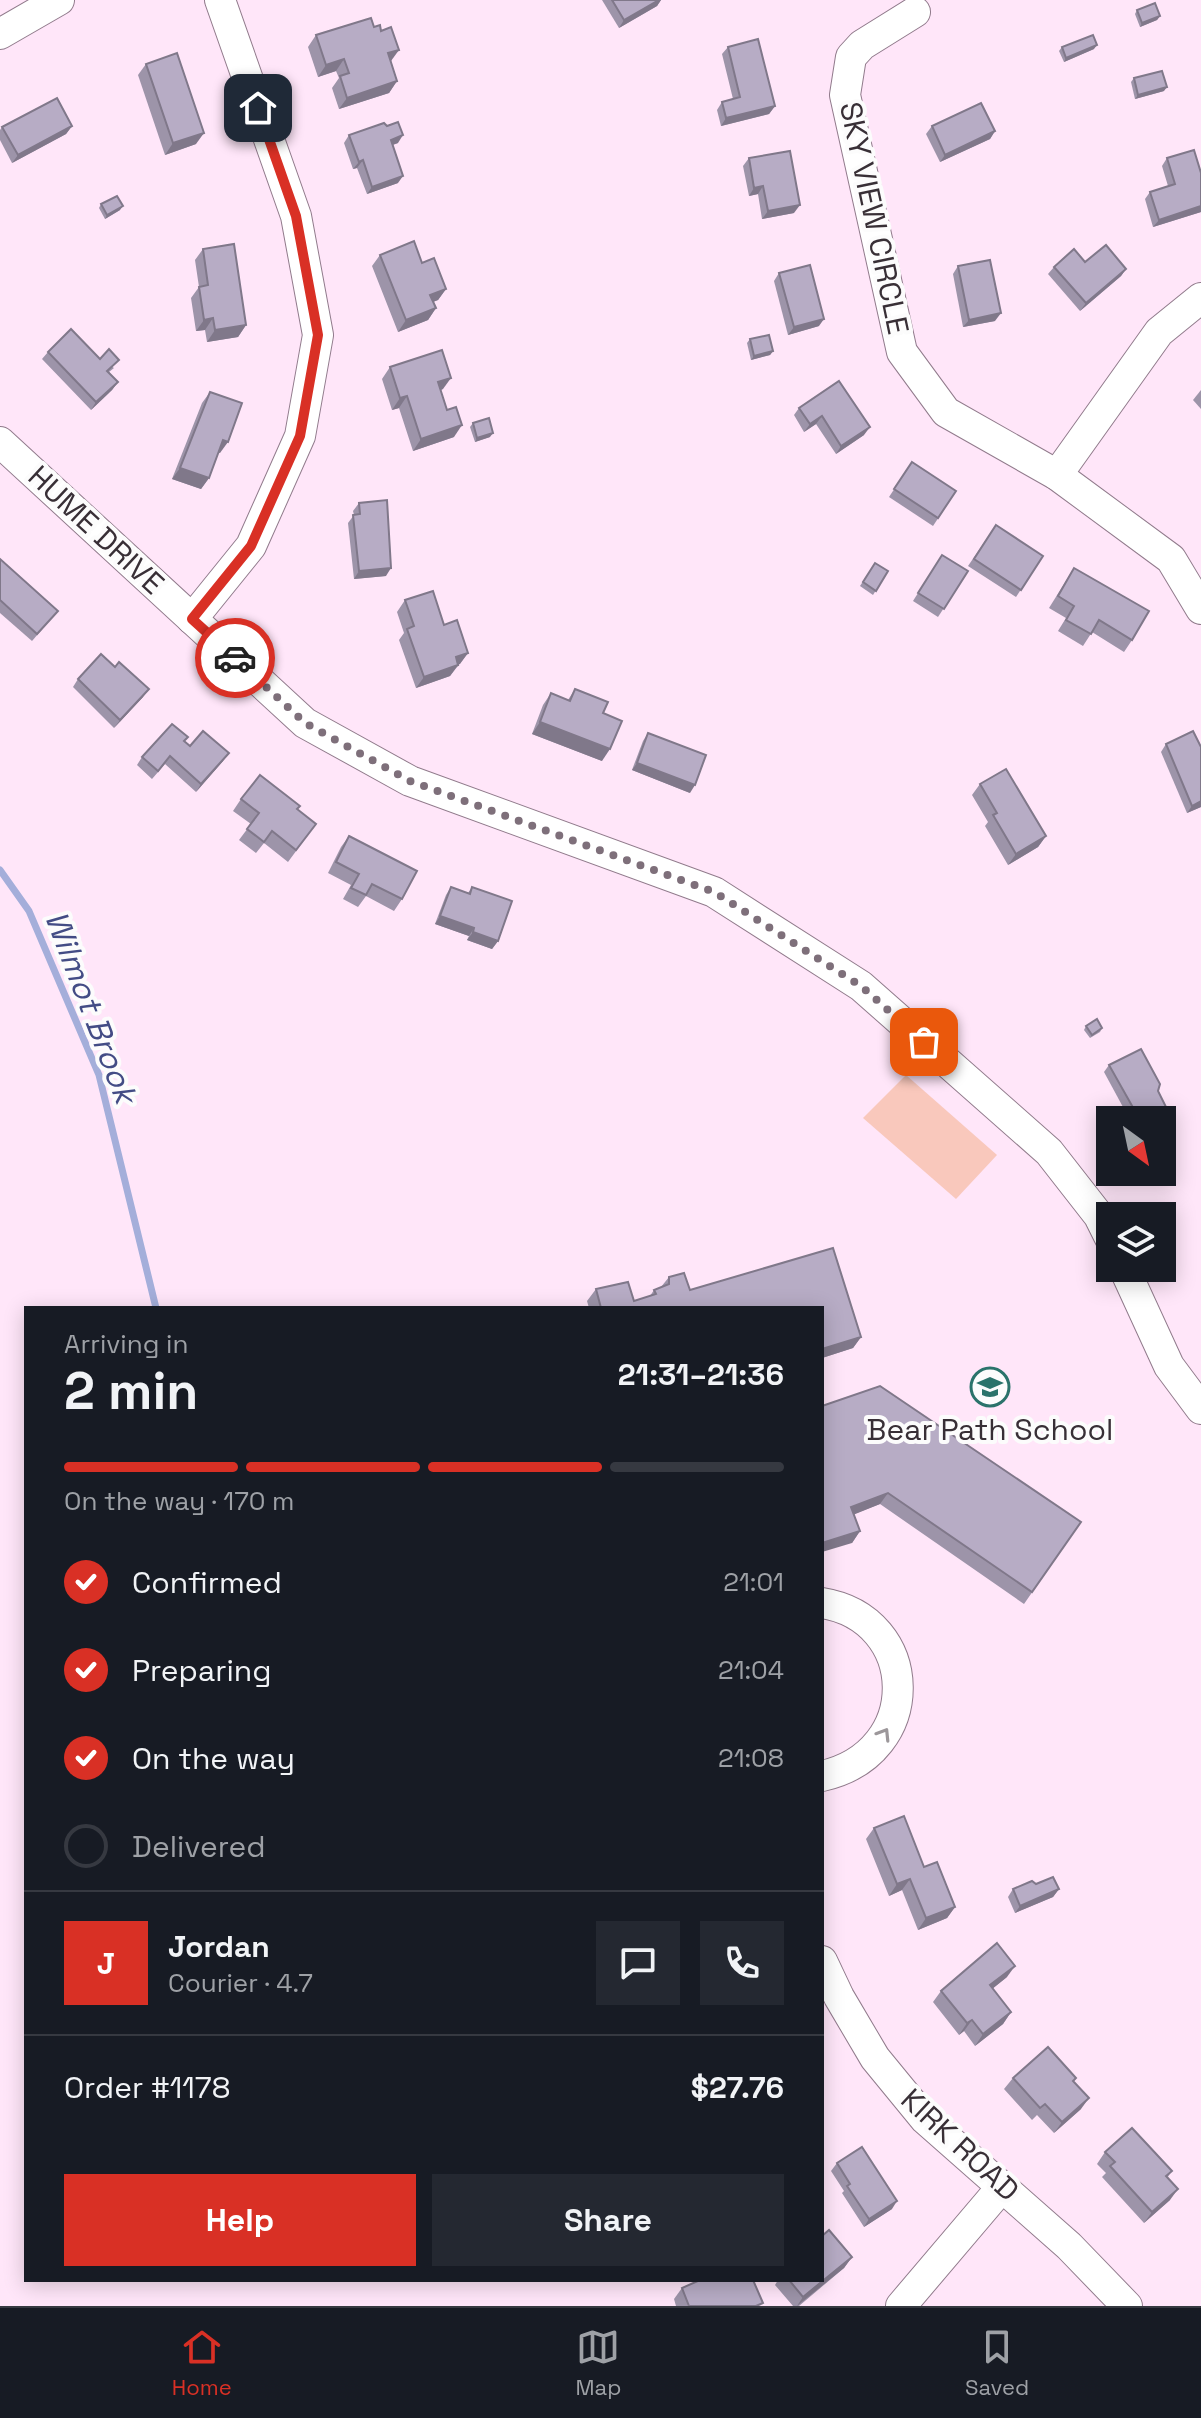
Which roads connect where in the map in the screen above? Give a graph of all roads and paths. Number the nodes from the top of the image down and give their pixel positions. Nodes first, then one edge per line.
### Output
1 (59, 0) edge
2 (220, 0) edge
3 (915, 12) dead end
4 (0, 34) edge
5 (1201, 298) edge
6 (0, 442) edge
7 (1057, 475) junction
8 (1201, 609) edge
9 (192, 619) junction
10 (1096, 1212) edge
11 (1130, 1282) edge
12 (1201, 1409) edge
13 (824, 1603) edge
14 (824, 1776) edge
15 (824, 1965) edge
16 (1002, 2187) junction
17 (901, 2306) edge
18 (1127, 2306) edge

1 - 4 street
2 - 9 street
3 - 7 street, SKY VIEW CIRCLE
5 - 7 street
6 - 9 street, HUME DRIVE
7 - 8 street, SKY VIEW CIRCLE
9 - 10 street, HUME DRIVE
11 - 12 street
14 -> 13 street
15 - 16 street, KIRK ROAD
16 - 17 street
16 - 18 street, KIRK ROAD

